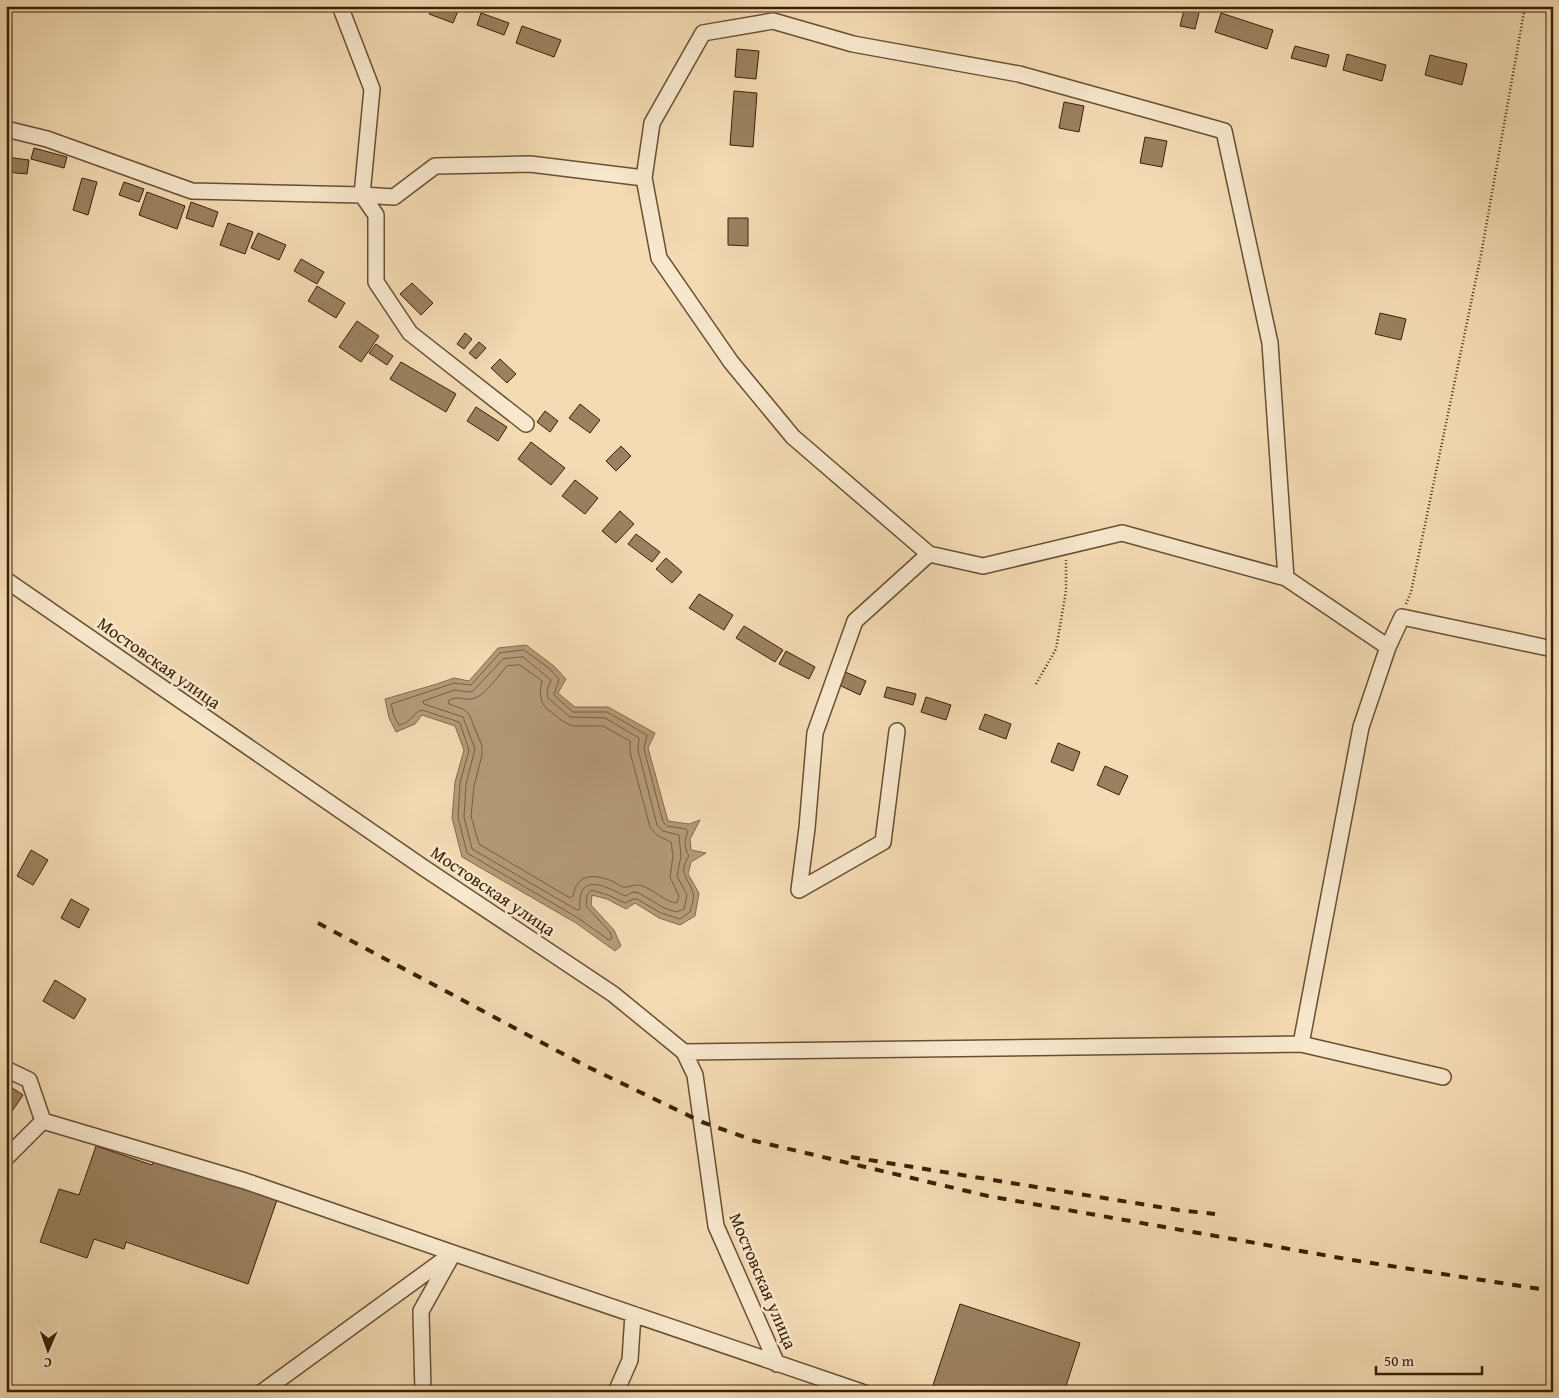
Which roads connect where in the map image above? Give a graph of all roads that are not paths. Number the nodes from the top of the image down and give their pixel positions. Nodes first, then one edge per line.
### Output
1 (340, 6) edge
2 (773, 14) edge
3 (6, 128) edge
4 (644, 178) junction
5 (362, 195) junction
6 (526, 424) dead end
7 (929, 554) junction
8 (1286, 578) junction
9 (6, 580) edge
10 (1388, 647) junction
11 (1553, 649) edge
12 (897, 731) dead end
13 (1301, 1044) junction
14 (684, 1052) junction
15 (6, 1069) edge
16 (1443, 1077) dead end
17 (43, 1121) junction
18 (6, 1158) edge
19 (453, 1254) junction
20 (633, 1314) junction
21 (777, 1364) junction
22 (841, 1388) edge
23 (262, 1392) edge
24 (422, 1392) edge
25 (616, 1392) edge
26 (862, 1392) edge

1 - 5 street
2 - 4 street
2 - 8 street
3 - 5 street
4 - 5 street
4 - 7 street
5 - 6 street
7 - 8 street
7 - 12 street
8 - 10 street
9 - 14 street, Мостовская улица
10 - 11 street
10 - 13 street
13 - 14 street
13 - 16 street
14 - 21 street, Мостовская улица
15 - 17 street
17 - 18 street
17 - 19 street
19 - 20 street
19 - 23 street
19 - 24 street
20 - 21 street
20 - 25 street
21 - 22 street
22 - 26 street

